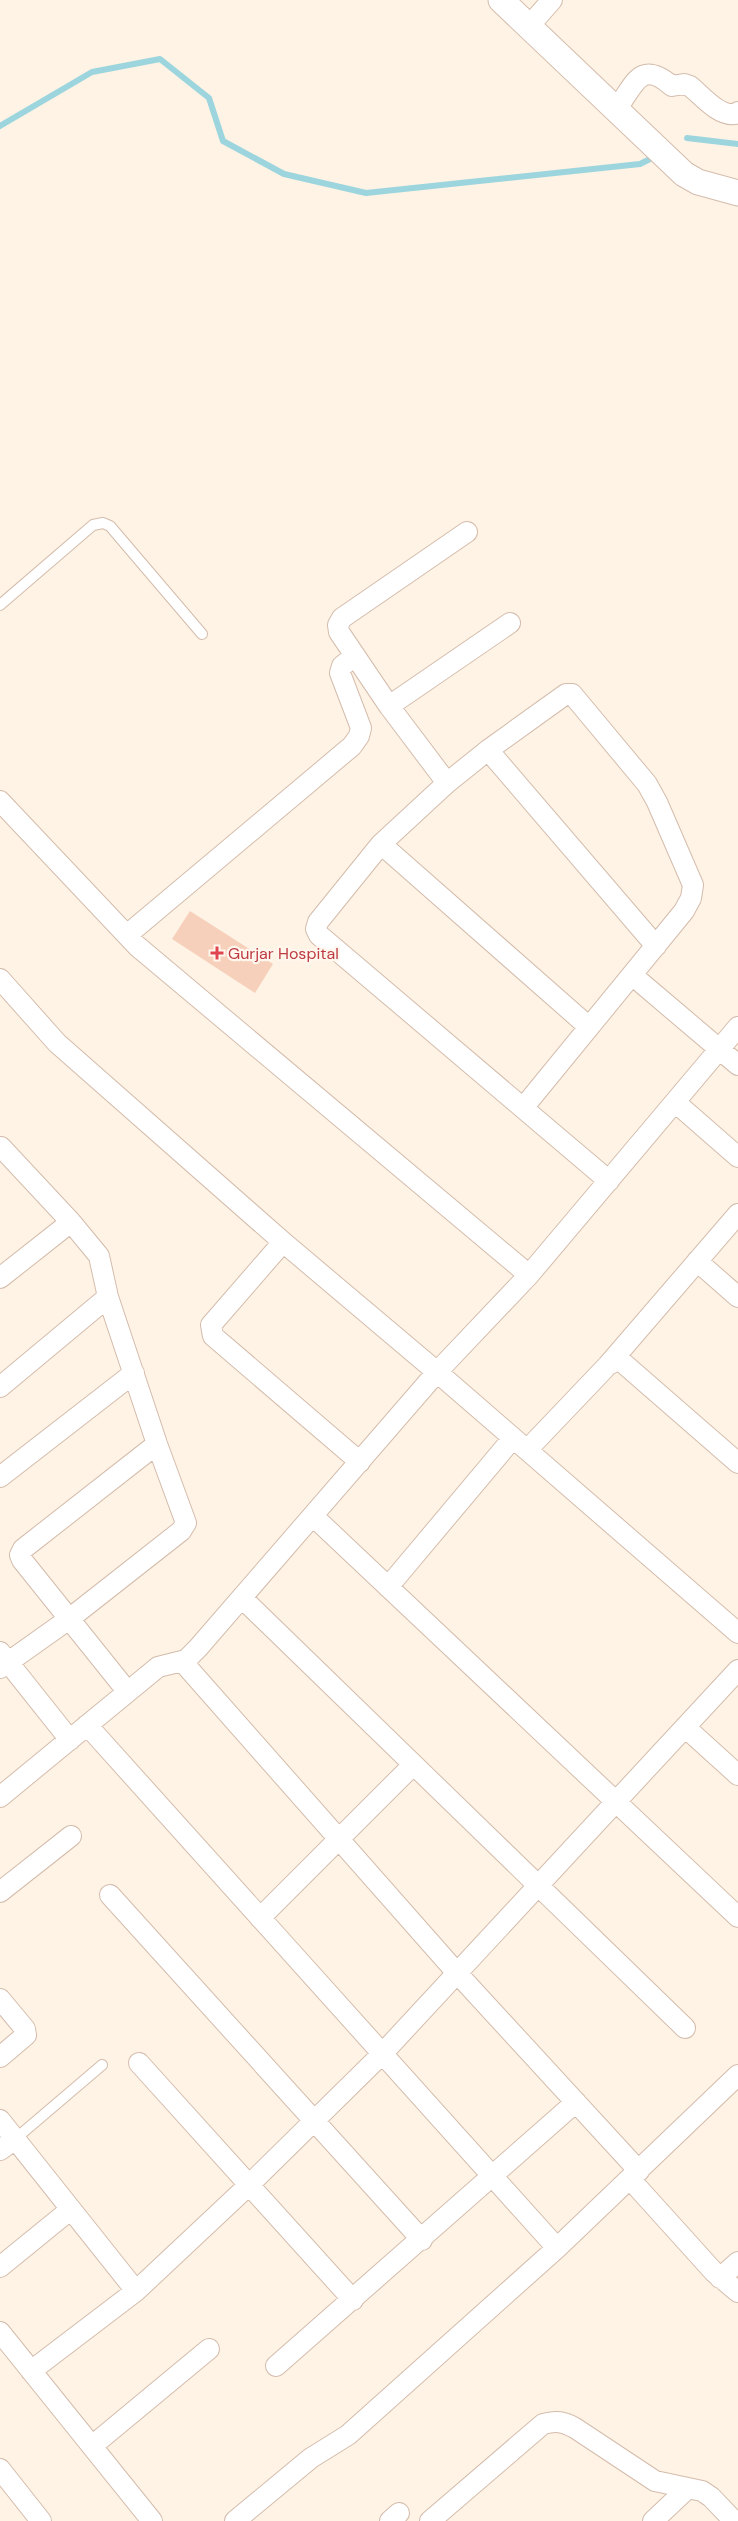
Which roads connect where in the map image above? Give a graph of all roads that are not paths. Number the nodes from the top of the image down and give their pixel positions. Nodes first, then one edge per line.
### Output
1 (501, 0) edge
2 (552, 0) edge
3 (529, 26) junction
4 (616, 110) junction
5 (738, 112) edge
6 (738, 193) edge
7 (467, 532) dead end
8 (0, 604) edge
9 (510, 624) dead end
10 (202, 634) dead end
11 (355, 656) junction
12 (389, 706) junction
13 (488, 750) junction
14 (447, 784) junction
15 (0, 801) edge
16 (381, 844) junction
17 (127, 935) junction
18 (656, 946) junction
19 (632, 975) junction
20 (0, 979) edge
21 (589, 1027) junction
22 (738, 1028) edge
23 (719, 1050) junction
24 (738, 1065) edge
25 (675, 1102) junction
26 (523, 1108) junction
27 (1, 1147) edge
28 (738, 1157) edge
29 (609, 1181) junction
30 (738, 1214) edge
31 (71, 1222) junction
32 (283, 1242) junction
33 (697, 1261) junction
34 (529, 1275) junction
35 (0, 1278) edge
36 (108, 1297) junction
37 (738, 1297) edge
38 (608, 1364) junction
39 (437, 1372) junction
40 (134, 1373) junction
41 (0, 1387) edge
42 (157, 1444) junction
43 (520, 1444) junction
44 (360, 1462) junction
45 (738, 1463) edge
46 (0, 1476) edge
47 (313, 1516) junction
48 (388, 1588) junction
49 (242, 1598) junction
50 (69, 1619) junction
51 (738, 1633) edge
52 (3, 1660) edge
53 (179, 1661) junction
54 (738, 1670) edge
55 (127, 1691) junction
56 (87, 1725) junction
57 (685, 1727) junction
58 (70, 1740) junction
59 (413, 1765) junction
60 (738, 1775) edge
61 (0, 1797) edge
62 (615, 1802) junction
63 (71, 1836) dead end
64 (338, 1838) junction
65 (538, 1886) junction
66 (0, 1892) edge
67 (110, 1895) dead end
68 (738, 1917) edge
69 (260, 1918) junction
70 (457, 1972) junction
71 (0, 1999) edge
72 (685, 2028) dead end
73 (382, 2054) junction
74 (0, 2057) edge
75 (140, 2063) dead end
76 (102, 2065) dead end
77 (738, 2076) edge
78 (576, 2102) junction
79 (0, 2120) edge
80 (314, 2122) junction
81 (7, 2145) edge
82 (634, 2175) junction
83 (493, 2177) junction
84 (249, 2185) junction
85 (70, 2210) junction
86 (422, 2240) junction
87 (557, 2248) junction
88 (738, 2262) edge
89 (0, 2267) edge
90 (720, 2278) junction
91 (136, 2291) junction
92 (738, 2292) edge
93 (353, 2300) junction
94 (0, 2332) edge
95 (209, 2349) dead end
96 (276, 2366) dead end
97 (31, 2371) junction
98 (92, 2446) junction
99 (0, 2469) edge
100 (688, 2488) junction
101 (41, 2521) edge
102 (152, 2521) edge
103 (235, 2521) edge
104 (430, 2521) edge
105 (653, 2521) edge
106 (734, 2521) edge

1 - 3 street
2 - 3 street
3 - 4 street
4 - 5 street
4 - 6 street
7 - 11 street
8 - 10 lane
9 - 12 street
11 - 12 street
11 - 17 street
12 - 14 street
13 - 14 street
13 - 18 street
13 - 18 street
14 - 16 street
15 - 17 street
16 - 21 street
16 - 26 street
17 - 34 street
18 - 19 street
19 - 21 street
19 - 23 street
20 - 32 street
21 - 26 street
22 - 23 street
23 - 24 street
23 - 25 street
25 - 28 street
25 - 29 street
26 - 29 street
27 - 31 street
29 - 34 street
30 - 33 street
31 - 35 street
31 - 36 street
32 - 39 street
32 - 44 street
33 - 37 street
33 - 38 street
34 - 39 street
36 - 40 street
36 - 41 street
38 - 43 street
38 - 45 street
39 - 43 street
39 - 44 street
40 - 42 street
40 - 46 street
42 - 50 street
42 - 50 street
43 - 48 street
43 - 51 street
44 - 47 street
47 - 48 street
47 - 49 street
48 - 62 street
49 - 53 street
49 - 59 street
50 - 52 street
50 - 55 street
52 - 58 street
53 - 55 street
53 - 64 street
54 - 57 street
55 - 56 street
56 - 58 street
56 - 69 street
57 - 60 street
57 - 62 street
58 - 61 street
59 - 64 street
59 - 65 street
62 - 65 street
62 - 68 street
63 - 66 street
64 - 69 street
64 - 70 street
65 - 70 street
65 - 72 street
67 - 80 street
69 - 73 street
70 - 73 street
70 - 78 street
71 - 74 street
73 - 80 street
73 - 83 street
75 - 84 street
76 - 81 lane
77 - 82 street
78 - 82 street
78 - 83 street
79 - 81 street
80 - 84 street
80 - 86 street
81 - 85 street
82 - 87 street
82 - 90 street
83 - 86 street
83 - 87 street
84 - 91 street
84 - 93 street
85 - 89 street
85 - 91 street
86 - 93 street
87 - 103 street
88 - 90 street
90 - 92 street
91 - 97 street
93 - 96 street
94 - 97 street
95 - 98 street
97 - 98 street
98 - 102 street
99 - 101 street
100 - 104 street
100 - 105 street
100 - 106 street

